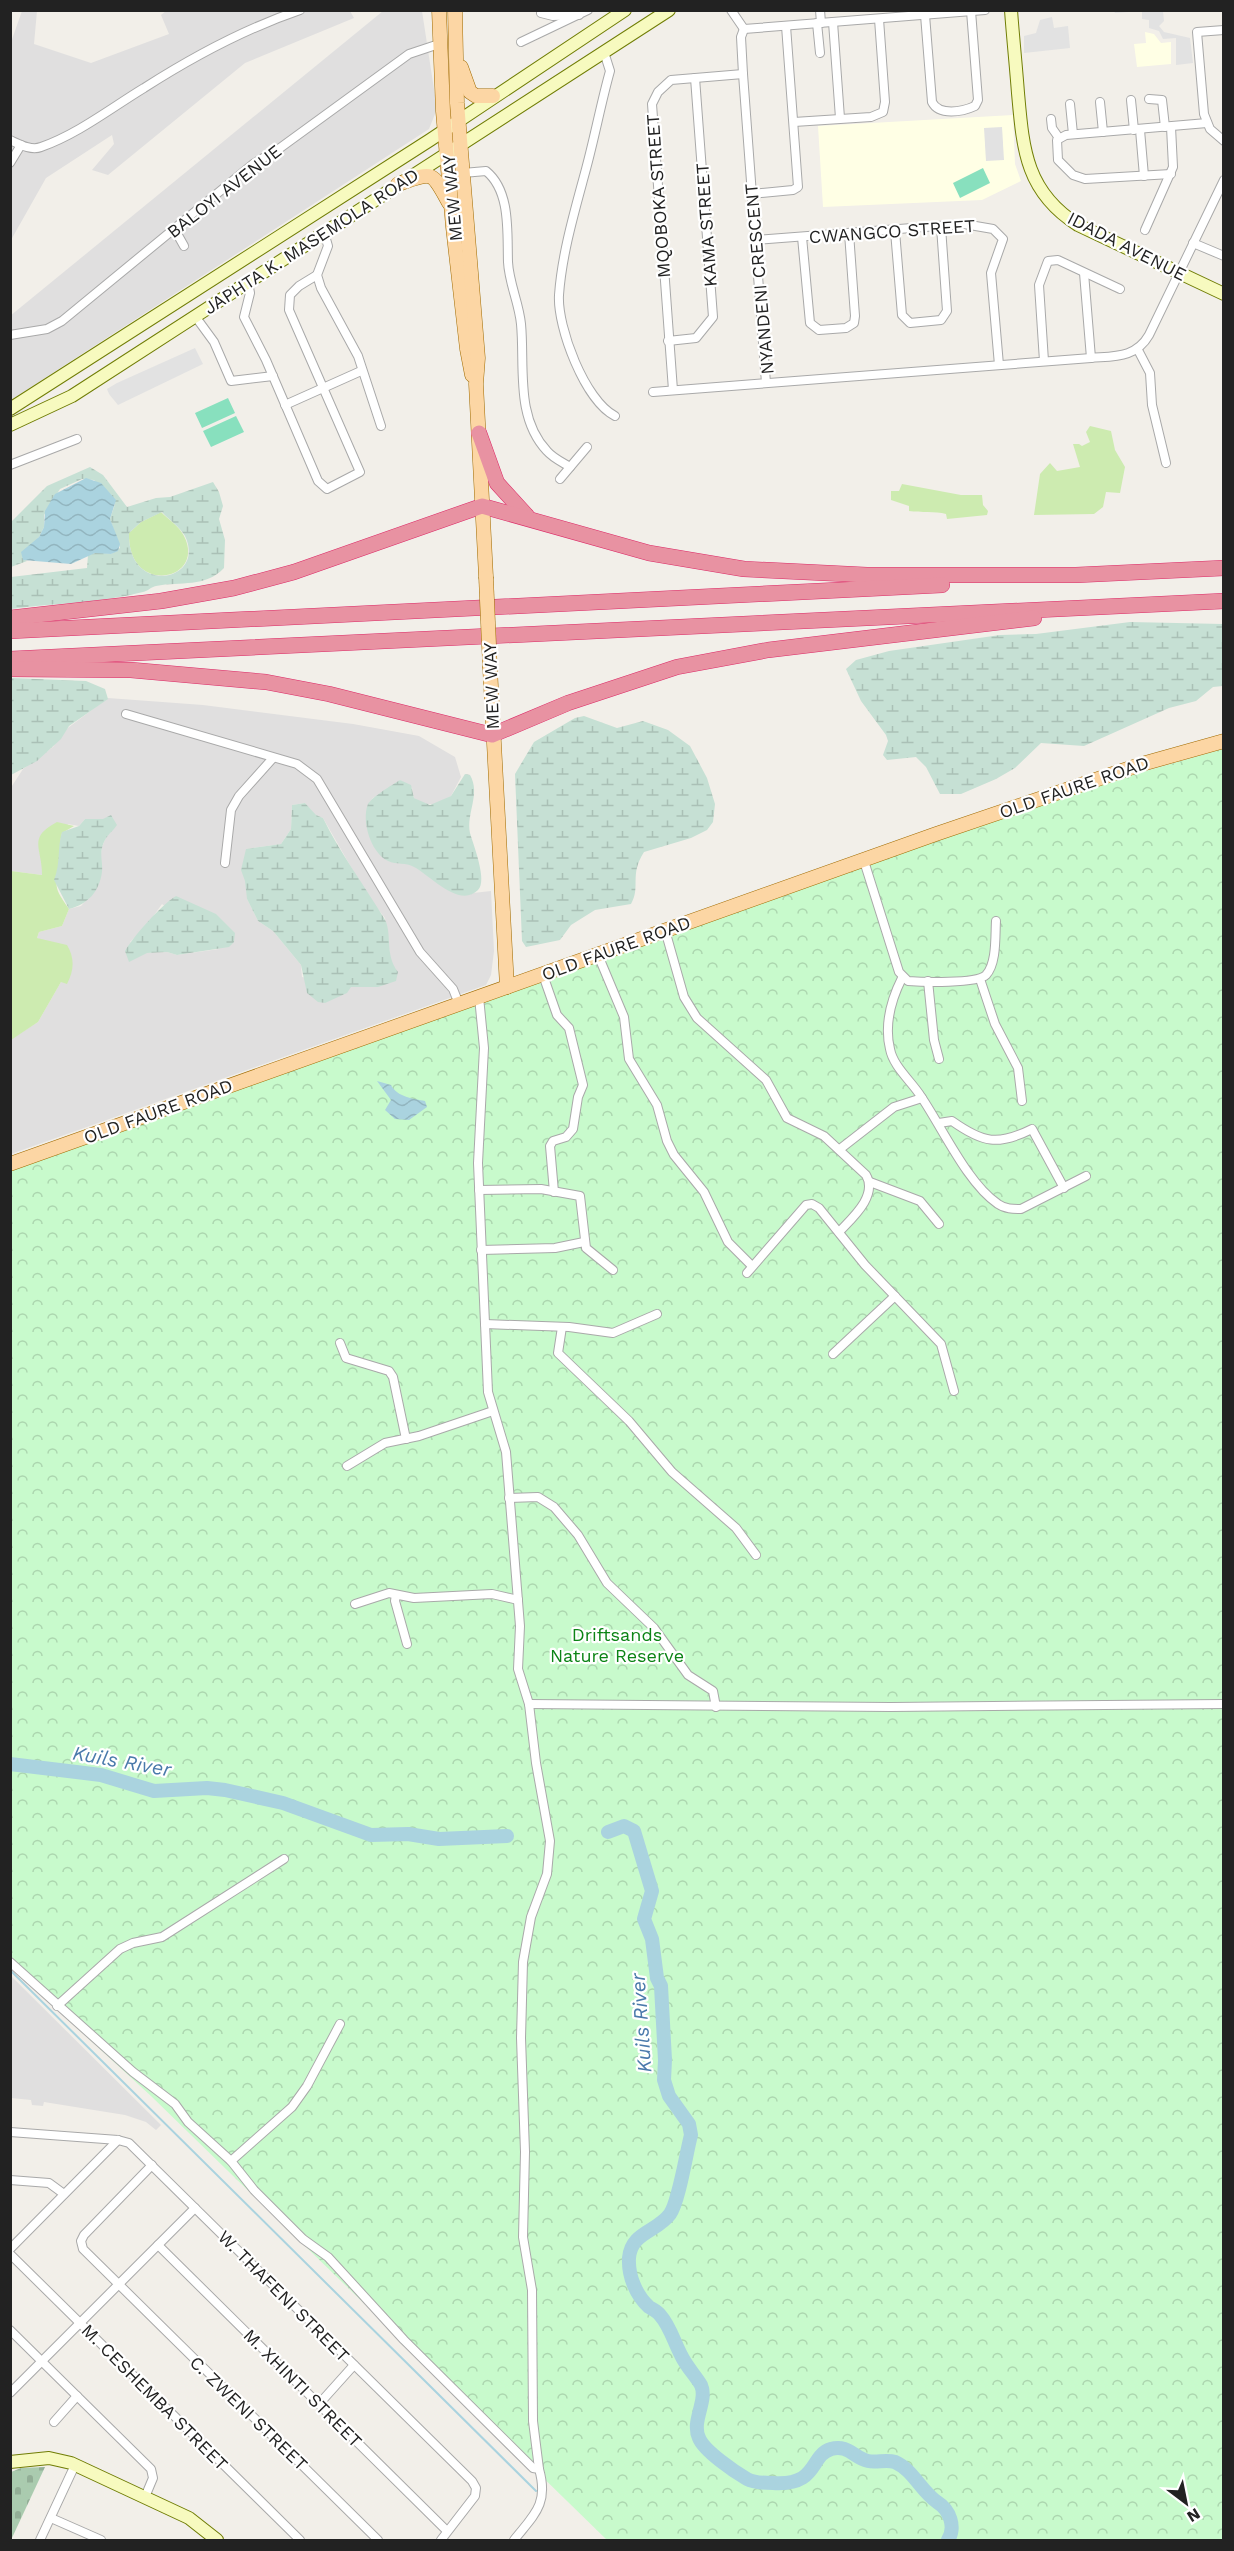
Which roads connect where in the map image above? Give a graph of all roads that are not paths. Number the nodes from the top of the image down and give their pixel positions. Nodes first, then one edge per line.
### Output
1 (300, 10) edge
2 (439, 10) edge
3 (455, 10) edge
4 (625, 10) edge
5 (669, 10) edge
6 (731, 10) edge
7 (820, 10) edge
8 (985, 10) edge
9 (1011, 10) edge
10 (971, 11) edge
11 (946, 12) edge
12 (541, 13) dead end
13 (585, 13) edge
14 (925, 15) junction
15 (879, 19) junction
16 (833, 22) junction
17 (819, 23) junction
18 (786, 26) junction
19 (744, 29) junction
20 (1224, 30) edge
21 (455, 38) junction
22 (522, 42) dead end
23 (439, 44) junction
24 (604, 52) junction
25 (820, 52) dead end
26 (743, 74) junction
27 (695, 78) junction
28 (493, 96) junction
29 (1149, 99) dead end
30 (1131, 100) dead end
31 (1100, 102) dead end
32 (1070, 104) dead end
33 (840, 118) junction
34 (459, 119) junction
35 (1052, 119) dead end
36 (794, 122) junction
37 (1207, 123) junction
38 (1168, 127) junction
39 (445, 128) junction
40 (1137, 130) junction
41 (1103, 132) junction
42 (1073, 134) junction
43 (1059, 138) junction
44 (10, 140) edge
45 (1224, 141) edge
46 (462, 143) junction
47 (21, 145) junction
48 (448, 153) junction
49 (10, 163) edge
50 (463, 173) junction
51 (1171, 174) junction
52 (1144, 176) junction
53 (1224, 180) edge
54 (398, 184) junction
55 (752, 194) junction
56 (452, 211) junction
57 (941, 227) junction
58 (175, 230) junction
59 (1145, 230) dead end
60 (895, 231) junction
61 (324, 232) junction
62 (849, 233) junction
63 (802, 237) junction
64 (756, 240) junction
65 (1193, 243) junction
66 (184, 246) dead end
67 (1224, 256) edge
68 (1084, 273) junction
69 (1180, 273) junction
70 (317, 275) junction
71 (248, 282) junction
72 (1120, 289) dead end
73 (1224, 294) edge
74 (195, 316) junction
75 (10, 335) edge
76 (668, 341) junction
77 (1138, 350) junction
78 (1091, 358) junction
79 (1044, 361) junction
80 (999, 365) junction
81 (361, 371) junction
82 (273, 376) junction
83 (766, 383) junction
84 (476, 384) junction
85 (324, 386) junction
86 (673, 390) junction
87 (653, 392) dead end
88 (285, 405) junction
89 (10, 409) edge
90 (615, 416) dead end
91 (10, 425) edge
92 (381, 426) dead end
93 (478, 433) junction
94 (77, 439) dead end
95 (587, 447) dead end
96 (1166, 463) dead end
97 (10, 465) edge
98 (570, 467) junction
99 (560, 478) dead end
100 (482, 506) junction
101 (531, 520) junction
102 (1224, 568) edge
103 (1076, 575) junction
104 (1224, 601) edge
105 (1126, 606) junction
106 (10, 618) edge
107 (10, 630) edge
108 (10, 659) edge
109 (10, 669) edge
110 (126, 714) dead end
111 (492, 735) junction
112 (1224, 741) edge
113 (273, 758) junction
114 (864, 861) junction
115 (225, 863) dead end
116 (996, 921) dead end
117 (665, 930) junction
118 (598, 955) junction
119 (543, 975) junction
120 (902, 978) junction
121 (980, 979) junction
122 (928, 981) junction
123 (507, 987) junction
124 (479, 997) junction
125 (459, 1004) junction
126 (939, 1059) dead end
127 (922, 1098) junction
128 (1022, 1101) dead end
129 (939, 1123) junction
130 (840, 1149) junction
131 (10, 1164) edge
132 (1086, 1176) dead end
133 (870, 1182) junction
134 (1064, 1188) junction
135 (479, 1190) junction
136 (554, 1192) junction
137 (939, 1224) dead end
138 (839, 1232) junction
139 (584, 1242) junction
140 (481, 1250) junction
141 (613, 1270) dead end
142 (895, 1296) junction
143 (657, 1314) dead end
144 (485, 1324) junction
145 (562, 1327) junction
146 (340, 1343) dead end
147 (833, 1354) dead end
148 (954, 1391) dead end
149 (493, 1411) junction
150 (406, 1439) junction
151 (347, 1466) dead end
152 (509, 1498) junction
153 (756, 1555) dead end
154 (396, 1595) junction
155 (518, 1600) junction
156 (355, 1604) dead end
157 (407, 1644) dead end
158 (529, 1704) junction
159 (1224, 1704) edge
160 (716, 1707) junction
161 (284, 1859) dead end
162 (10, 1962) edge
163 (57, 2006) junction
164 (340, 2024) dead end
165 (10, 2132) edge
166 (118, 2140) junction
167 (231, 2161) junction
168 (152, 2165) junction
169 (10, 2180) edge
170 (64, 2194) junction
171 (195, 2208) junction
172 (158, 2245) junction
173 (10, 2249) edge
174 (10, 2254) edge
175 (119, 2285) junction
176 (81, 2324) junction
177 (12, 2333) edge
178 (43, 2361) junction
179 (354, 2365) junction
180 (10, 2393) edge
181 (77, 2396) junction
182 (319, 2404) junction
183 (54, 2422) dead end
184 (10, 2463) edge
185 (75, 2465) junction
186 (539, 2469) junction
187 (145, 2497) junction
188 (51, 2518) junction
189 (447, 2531) junction
190 (40, 2541) edge
191 (102, 2541) edge
192 (217, 2541) edge
193 (300, 2541) edge
194 (378, 2541) edge
195 (441, 2541) edge
196 (514, 2541) edge

1 - 47 street
2 - 23 main road, MEW WAY
3 - 21 main road, MEW WAY
4 - 28 main road, JAPHTA K. MASEMOLA ROAD
5 - 24 main road, JAPHTA K. MASEMOLA ROAD
6 - 19 street
7 - 17 street
8 - 10 street
9 - 69 main road, IDADA AVENUE
10 - 11 street
10 - 14 street
11 - 14 street
12 - 13 street
13 - 22 street
14 - 15 street
15 - 16 street
15 - 33 street
16 - 17 street
16 - 33 street
17 - 18 street
17 - 25 street
18 - 19 street
18 - 36 street
19 - 26 street, NYANDENI CRESCENT
20 - 37 street
21 - 28 main road
21 - 34 main road, MEW WAY
23 - 39 main road, MEW WAY
23 - 58 street, BALOYI AVENUE
24 - 46 main road, JAPHTA K. MASEMOLA ROAD
24 - 90 street
26 - 27 street, MQOBOKA STREET
26 - 55 street, NYANDENI CRESCENT
27 - 76 street, MQOBOKA STREET
27 - 76 street, KAMA STREET
28 - 34 main road, JAPHTA K. MASEMOLA ROAD
29 - 38 street
30 - 40 street
31 - 41 street
32 - 42 street
33 - 36 street
34 - 39 main road, JAPHTA K. MASEMOLA ROAD
34 - 46 main road, MEW WAY
35 - 43 street
36 - 55 street
37 - 38 street
37 - 45 street
38 - 40 street
38 - 51 street
39 - 48 main road, MEW WAY
39 - 89 main road, JAPHTA K. MASEMOLA ROAD
40 - 41 street
40 - 52 street
41 - 42 street
42 - 43 street
43 - 52 street
44 - 47 street
46 - 48 main road, JAPHTA K. MASEMOLA ROAD
46 - 50 main road, MEW WAY
47 - 49 street
48 - 54 main road, JAPHTA K. MASEMOLA ROAD
48 - 56 main road, MEW WAY
50 - 84 main road, MEW WAY
50 - 98 street
51 - 52 street
51 - 59 street
53 - 65 street
54 - 56 main road
54 - 61 main road, JAPHTA K. MASEMOLA ROAD
55 - 64 street, NYANDENI CRESCENT
56 - 84 main road, MEW WAY
57 - 60 street, CWANGCO STREET
57 - 60 street
57 - 80 street, CWANGCO STREET
58 - 66 street
58 - 75 street, BALOYI AVENUE
60 - 62 street, CWANGCO STREET
61 - 70 street
61 - 71 main road, JAPHTA K. MASEMOLA ROAD
62 - 63 street, CWANGCO STREET
62 - 63 street
63 - 64 street, CWANGCO STREET
64 - 83 street, NYANDENI CRESCENT
65 - 67 street
65 - 69 street
68 - 72 street
68 - 78 street
68 - 79 street
69 - 73 main road, IDADA AVENUE
69 - 77 street
70 - 81 street
70 - 85 street
71 - 74 main road, JAPHTA K. MASEMOLA ROAD
71 - 82 street
74 - 82 street
74 - 91 main road, JAPHTA K. MASEMOLA ROAD
76 - 86 street, MQOBOKA STREET
77 - 78 street, NYANDENI CRESCENT
77 - 96 street
78 - 79 street, NYANDENI CRESCENT
79 - 80 street, NYANDENI CRESCENT
80 - 83 street, NYANDENI CRESCENT
81 - 85 street
81 - 92 street
82 - 88 street
83 - 86 street
84 - 93 main road, MEW WAY
85 - 88 street
85 - 88 street
86 - 87 street
93 - 100 main road, MEW WAY
93 - 101 highway
94 - 97 street
95 - 98 street
98 - 99 street
100 - 101 highway
100 - 106 highway
100 - 111 main road, MEW WAY, bridge
101 - 103 highway
102 - 103 highway
103 - 107 highway
104 - 105 highway
105 - 108 highway
105 - 111 highway
109 - 111 highway
110 - 113 street
111 - 123 main road, MEW WAY
112 - 114 main road, OLD FAURE ROAD
113 - 115 street
113 - 125 street
114 - 117 main road, OLD FAURE ROAD
114 - 120 street
116 - 121 street
117 - 118 main road, OLD FAURE ROAD
117 - 130 street
118 - 119 main road, OLD FAURE ROAD
118 - 138 street
119 - 123 main road, OLD FAURE ROAD
119 - 136 street
120 - 122 street
120 - 127 street
121 - 122 street
121 - 128 street
122 - 126 street
123 - 124 main road, OLD FAURE ROAD
124 - 125 main road, OLD FAURE ROAD
124 - 135 street
125 - 131 main road, OLD FAURE ROAD
127 - 129 street
127 - 130 street
129 - 134 street
129 - 134 street
130 - 133 street
132 - 134 street
133 - 137 street
133 - 138 street
135 - 136 street
135 - 140 street
136 - 139 street
138 - 142 street
139 - 140 street
139 - 141 street
140 - 144 street
142 - 147 street
142 - 148 street
143 - 145 street
144 - 145 street
144 - 149 street
145 - 153 street
146 - 150 street
149 - 150 street
149 - 152 street
150 - 151 street
152 - 155 street
152 - 160 street
154 - 155 street
154 - 156 street
154 - 157 street
155 - 158 street
158 - 160 street
158 - 186 street
159 - 160 street
161 - 163 street
162 - 163 street
163 - 167 street
164 - 167 street
165 - 166 street, W. THAFENI STREET
166 - 168 street, W. THAFENI STREET
166 - 170 street
167 - 186 street
168 - 171 street, W. THAFENI STREET
168 - 175 street, C. ZWENI STREET
169 - 170 street
170 - 173 street
171 - 172 street
171 - 179 street, W. THAFENI STREET
172 - 175 street
172 - 182 street, M. XHINTI STREET
174 - 176 street, M. CESHEMBA STREET
175 - 176 street
175 - 194 street, C. ZWENI STREET
176 - 178 street
176 - 193 street, M. CESHEMBA STREET
177 - 178 street
178 - 180 street
178 - 181 street
179 - 182 street
179 - 189 street, W. THAFENI STREET
181 - 183 street
181 - 187 street
182 - 189 street, M. XHINTI STREET
184 - 185 main road
185 - 187 main road
185 - 188 street
186 - 196 street
187 - 192 main road
188 - 190 street
188 - 191 street
189 - 195 street, W. THAFENI STREET

